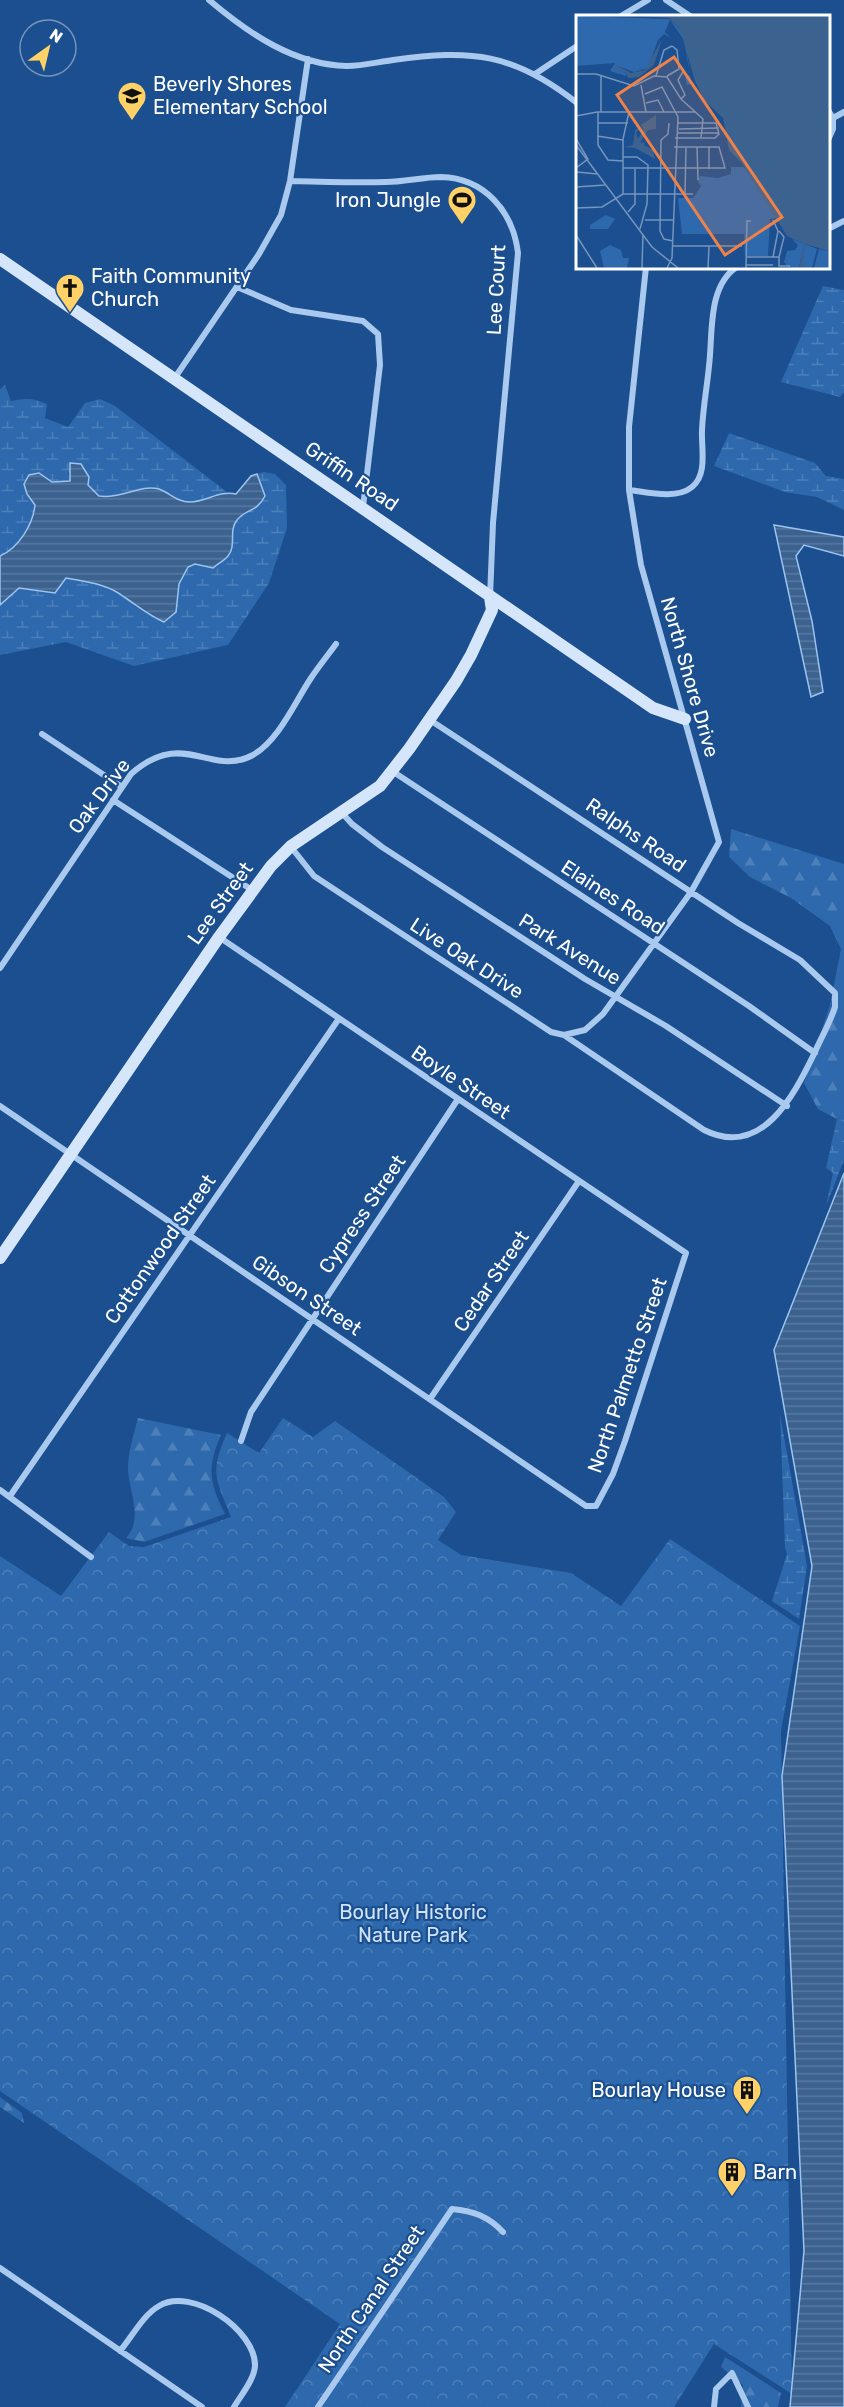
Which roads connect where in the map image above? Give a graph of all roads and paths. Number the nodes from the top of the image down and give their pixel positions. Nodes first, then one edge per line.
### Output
1 (209, 0) edge
2 (648, 0) edge
3 (666, 0) edge
4 (623, 15) edge
5 (688, 15) edge
6 (576, 47) edge
7 (308, 59) junction
8 (535, 74) junction
9 (576, 102) edge
10 (829, 112) edge
11 (844, 112) edge
12 (833, 118) junction
13 (829, 138) edge
14 (290, 181) junction
15 (844, 221) edge
16 (829, 228) edge
17 (0, 259) edge
18 (646, 268) edge
19 (736, 268) edge
20 (237, 287) junction
21 (174, 379) junction
22 (629, 490) junction
23 (363, 507) junction
24 (490, 597) junction
25 (336, 644) dead end
26 (685, 719) junction
27 (429, 720) junction
28 (42, 734) dead end
29 (392, 771) junction
30 (122, 787) junction
31 (113, 800) junction
32 (342, 813) junction
33 (291, 846) junction
34 (252, 890) junction
35 (691, 892) junction
36 (219, 937) junction
37 (654, 943) junction
38 (0, 968) edge
39 (823, 979) joint
40 (616, 997) junction
41 (338, 1020) junction
42 (564, 1035) junction
43 (815, 1053) junction
44 (458, 1099) junction
45 (0, 1106) edge
46 (786, 1106) junction
47 (71, 1154) junction
48 (579, 1181) junction
49 (191, 1235) junction
50 (686, 1253) joint
51 (0, 1258) edge
52 (311, 1318) junction
53 (430, 1399) junction
54 (241, 1441) dead end
55 (0, 1490) edge
56 (10, 1497) junction
57 (596, 1506) joint
58 (91, 1557) dead end
59 (503, 2232) dead end
60 (0, 2268) edge
61 (120, 2351) junction
62 (202, 2407) edge
63 (234, 2407) edge
64 (318, 2407) edge
65 (714, 2407) edge
66 (748, 2407) edge

1 - 7 street
2 - 4 street
3 - 5 street
6 - 8 street
7 - 8 street
7 - 14 street
8 - 9 street
10 - 12 street
11 - 12 street
12 - 13 street
14 - 20 street
14 - 24 street, Lee Court
15 - 16 street
17 - 21 street, Griffin Road
18 - 22 street, North Shore Drive
19 - 22 street
20 - 21 street
20 - 23 street
21 - 23 street, Griffin Road
22 - 26 street, North Shore Drive
23 - 24 street, Griffin Road
24 - 26 street, Griffin Road
24 - 27 street, Lee Street
25 - 30 street, Oak Drive
26 - 35 street, North Shore Drive
27 - 29 street, Lee Street
27 - 35 street, Ralphs Road
28 - 30 street
29 - 32 street, Lee Street
29 - 37 street, Elaines Road
30 - 31 street, Oak Drive
31 - 34 street
31 - 38 street, Oak Drive
32 - 33 street, Lee Street
32 - 40 street, Park Avenue
33 - 34 street, Lee Street
33 - 42 street, Live Oak Drive
34 - 36 street, Lee Street
35 - 37 street, North Shore Drive
35 - 39 street, Ralphs Road
36 - 41 street, Boyle Street
36 - 47 street, Lee Street
37 - 40 street, North Shore Drive
37 - 43 street, Elaines Road
39 - 43 street, Live Oak Drive
40 - 42 street, North Shore Drive
40 - 46 street, Park Avenue
41 - 44 street, Boyle Street
41 - 49 street, Cottonwood Street
42 - 46 street, Live Oak Drive
43 - 46 street, Live Oak Drive
44 - 48 street, Boyle Street
44 - 52 street, Cypress Street
45 - 47 street, Gibson Street
47 - 49 street, Gibson Street
47 - 51 street, Lee Street
48 - 50 street, Boyle Street
48 - 53 street, Cedar Street
49 - 52 street, Gibson Street
49 - 56 street, Cottonwood Street
50 - 57 street, North Palmetto Street
52 - 53 street, Gibson Street
52 - 54 street, Cypress Street
53 - 57 street, Gibson Street
55 - 56 street
56 - 58 street
59 - 64 street, North Canal Street
60 - 61 street
61 - 62 street
61 - 63 street
65 - 66 street

